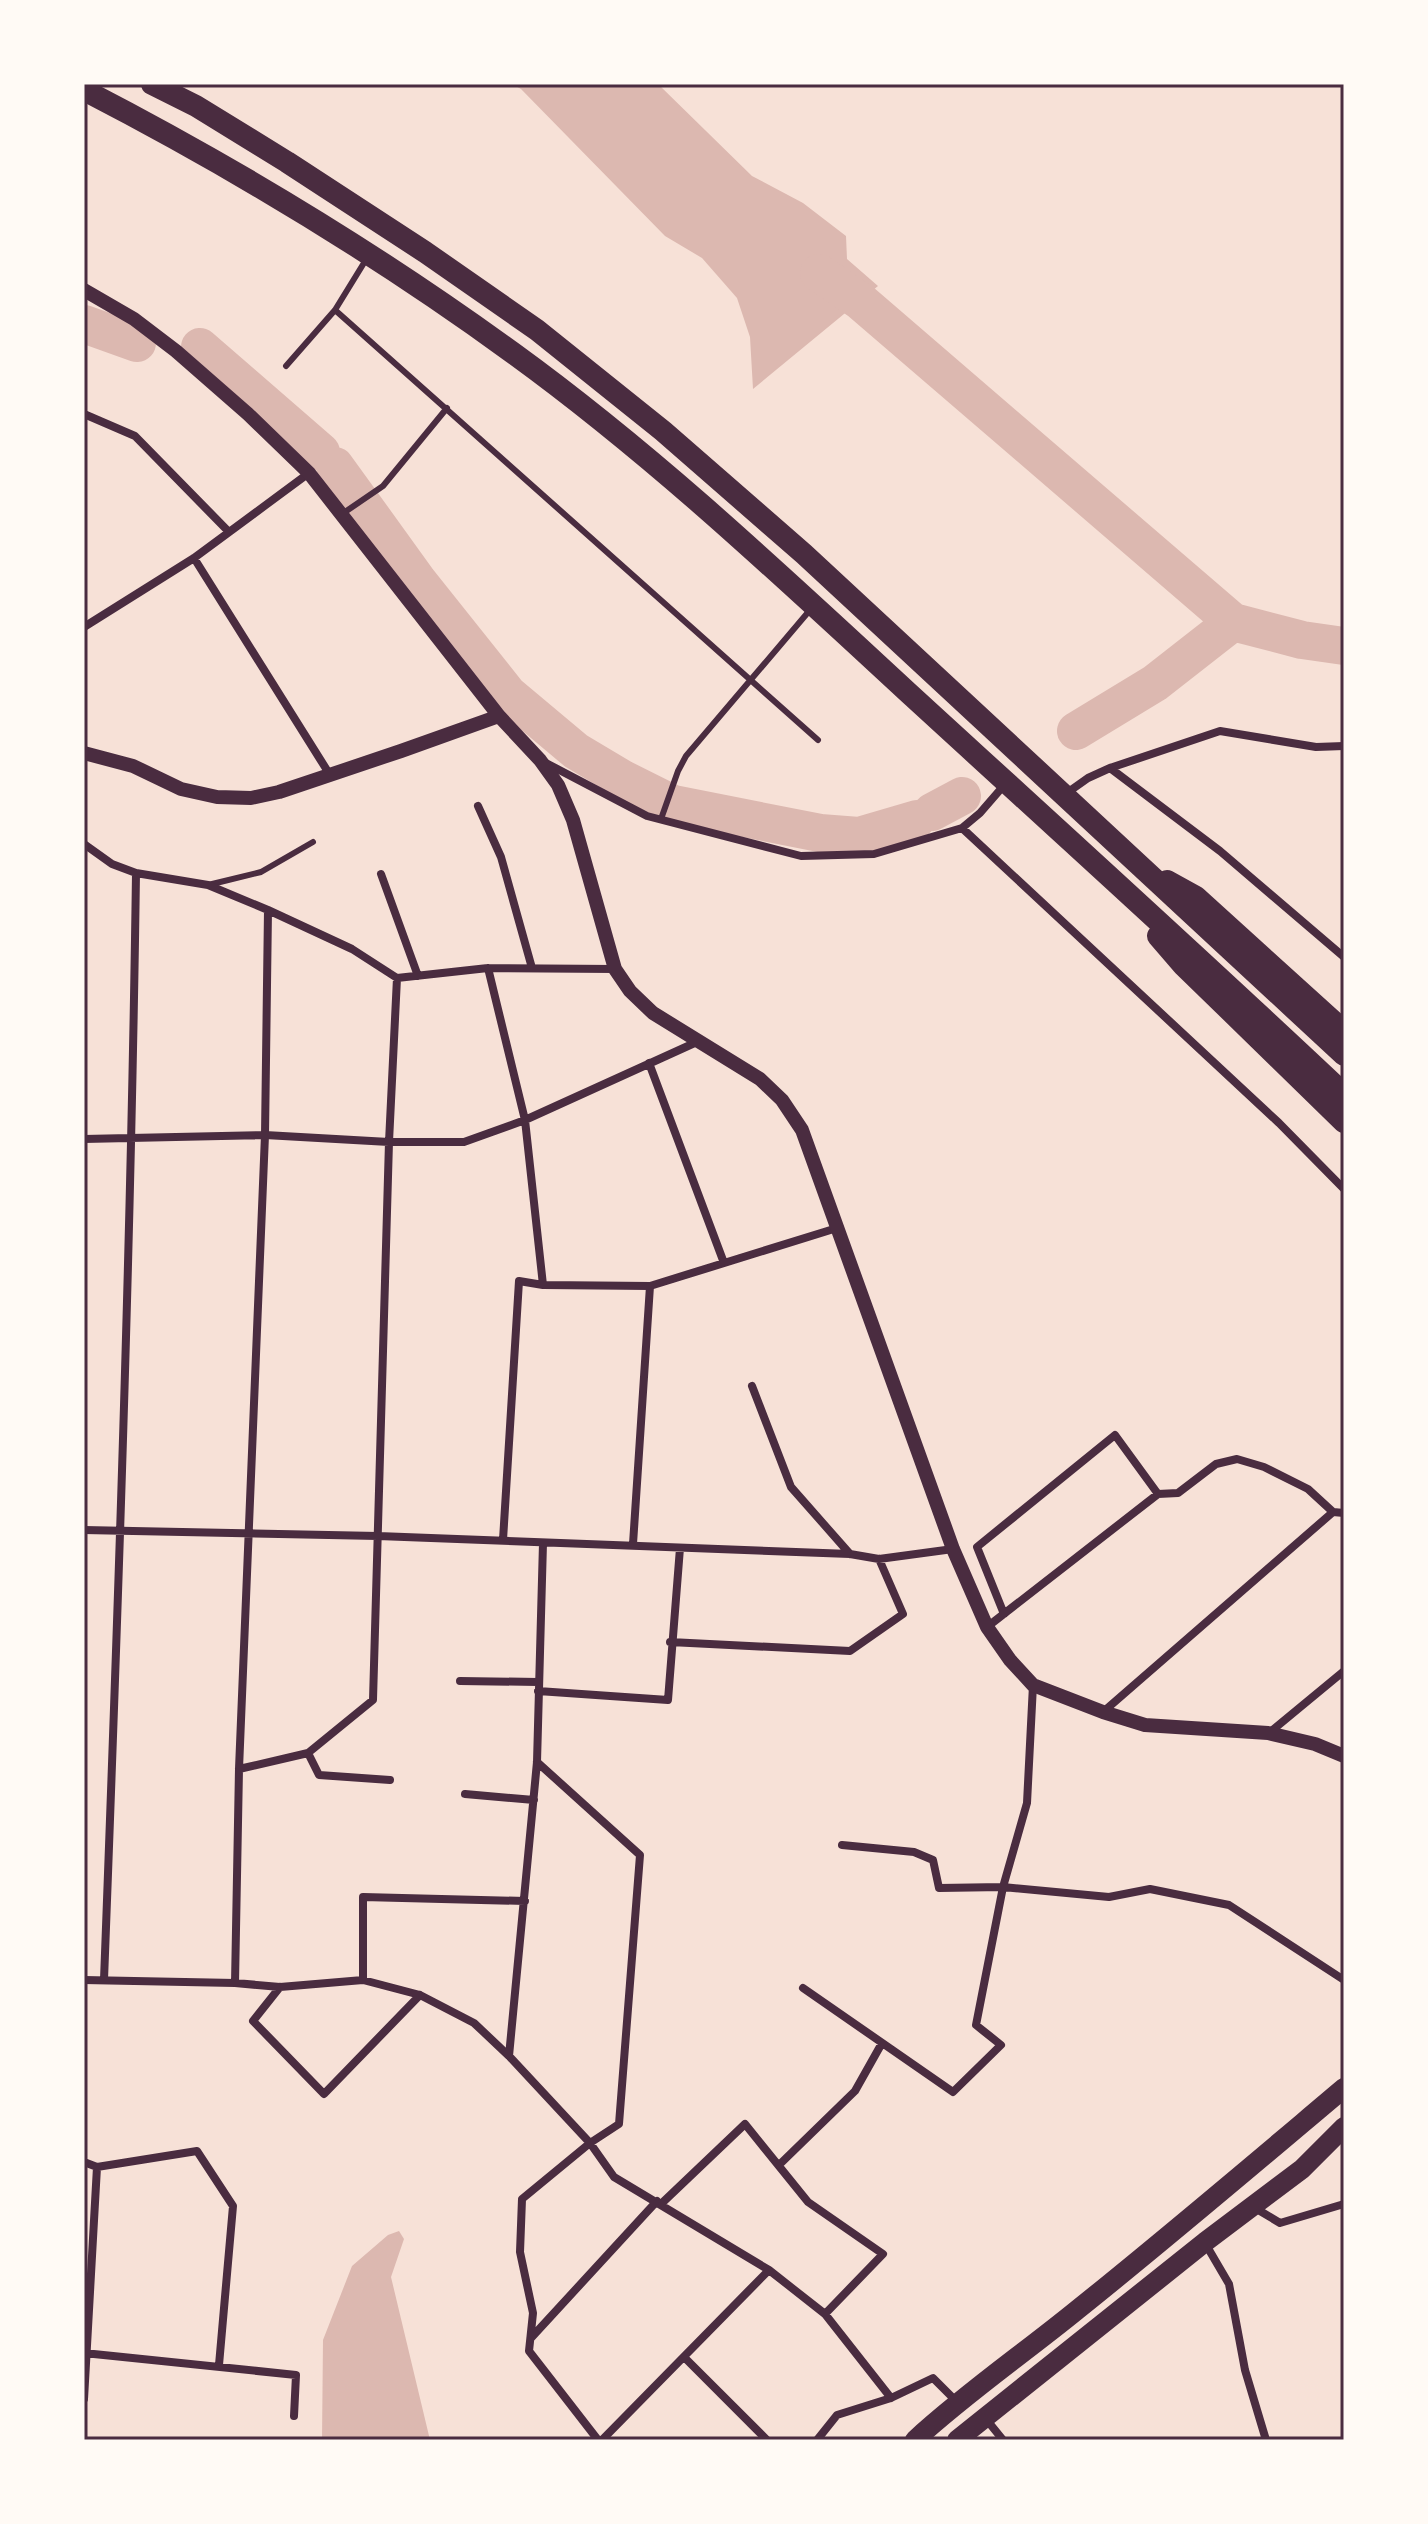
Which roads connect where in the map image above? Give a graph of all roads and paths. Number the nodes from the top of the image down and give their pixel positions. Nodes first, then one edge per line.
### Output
1 (152, 84) edge
2 (84, 90) edge
3 (368, 254) junction
4 (84, 290) edge
5 (335, 310) junction
6 (286, 366) dead end
7 (447, 408) junction
8 (84, 414) edge
9 (309, 473) junction
10 (342, 514) junction
11 (229, 532) junction
12 (194, 558) junction
13 (814, 606) junction
14 (84, 627) edge
15 (750, 679) junction
16 (499, 716) junction
17 (818, 740) dead end
18 (1344, 746) edge
19 (84, 753) edge
20 (540, 760) junction
21 (1110, 768) junction
22 (330, 775) junction
23 (1007, 783) junction
24 (1064, 796) junction
25 (478, 806) dead end
26 (661, 819) junction
27 (962, 828) junction
28 (313, 842) dead end
29 (84, 844) edge
30 (1137, 866) junction
31 (1100, 869) junction
32 (136, 873) junction
33 (381, 874) dead end
34 (208, 885) junction
35 (268, 910) junction
36 (1344, 957) edge
37 (488, 968) junction
38 (532, 968) junction
39 (615, 969) junction
40 (418, 976) junction
41 (397, 978) junction
42 (1344, 1031) edge
43 (700, 1041) junction
44 (1344, 1055) edge
45 (649, 1063) junction
46 (1344, 1094) edge
47 (525, 1120) junction
48 (1344, 1122) edge
49 (265, 1135) junction
50 (132, 1138) junction
51 (84, 1139) edge
52 (389, 1142) junction
53 (1344, 1189) edge
54 (837, 1228) junction
55 (724, 1263) junction
56 (543, 1285) junction
57 (650, 1286) junction
58 (752, 1386) dead end
59 (1158, 1494) junction
60 (1333, 1512) junction
61 (1344, 1513) edge
62 (121, 1529) junction
63 (84, 1530) edge
64 (250, 1532) junction
65 (378, 1536) junction
66 (503, 1540) junction
67 (543, 1543) junction
68 (633, 1544) junction
69 (680, 1548) junction
70 (953, 1549) junction
71 (850, 1554) junction
72 (879, 1559) junction
73 (1004, 1614) junction
74 (987, 1627) junction
75 (670, 1642) junction
76 (1344, 1671) edge
77 (460, 1681) dead end
78 (1033, 1685) junction
79 (538, 1686) junction
80 (1103, 1712) junction
81 (1268, 1733) junction
82 (308, 1753) junction
83 (1344, 1756) edge
84 (537, 1762) junction
85 (239, 1769) junction
86 (390, 1780) dead end
87 (465, 1794) dead end
88 (534, 1800) junction
89 (842, 1845) dead end
90 (1003, 1887) junction
91 (525, 1901) junction
92 (84, 1980) edge
93 (104, 1980) junction
94 (363, 1980) junction
95 (1344, 1980) edge
96 (235, 1983) junction
97 (280, 1987) junction
98 (803, 1988) dead end
99 (420, 1995) junction
100 (882, 2043) junction
101 (509, 2056) junction
102 (1344, 2088) edge
103 (1344, 2127) edge
104 (590, 2143) junction
105 (84, 2162) edge
106 (779, 2165) junction
107 (97, 2167) junction
108 (659, 2202) junction
109 (1344, 2204) edge
110 (1252, 2206) junction
111 (1205, 2242) junction
112 (769, 2270) junction
113 (825, 2314) junction
114 (530, 2339) junction
115 (85, 2353) edge
116 (684, 2357) junction
117 (219, 2365) junction
118 (891, 2398) junction
119 (84, 2399) edge
120 (957, 2402) junction
121 (294, 2416) dead end
122 (984, 2417) junction
123 (600, 2440) edge
124 (767, 2440) edge
125 (817, 2440) edge
126 (915, 2440) edge
127 (957, 2440) edge
128 (1003, 2440) edge
129 (1266, 2440) edge

1 - 24 highway
2 - 3 highway
3 - 5 lane
3 - 13 highway
4 - 9 street
5 - 6 lane
5 - 7 lane
7 - 10 lane
7 - 15 lane
8 - 11 street
9 - 10 street
9 - 11 street
10 - 16 street
11 - 12 street
12 - 14 street
12 - 22 street
13 - 15 lane
13 - 23 highway
15 - 17 lane
15 - 26 lane
16 - 20 street
16 - 22 street
18 - 21 street
19 - 22 street
20 - 26 street
20 - 39 street
21 - 24 street
21 - 36 street
23 - 27 street
23 - 31 highway
24 - 30 highway
25 - 38 street
26 - 27 street
27 - 53 street
28 - 34 lane
29 - 32 street
30 - 42 highway
30 - 44 highway
31 - 46 highway
31 - 48 highway
32 - 34 street
32 - 50 street
33 - 40 street
34 - 35 street
35 - 41 street
35 - 49 street
37 - 38 street
37 - 40 street
37 - 47 street
38 - 39 street
39 - 43 street
40 - 41 street
41 - 52 street
43 - 45 street
43 - 54 street
45 - 47 street
45 - 55 street
47 - 52 street
47 - 56 street
49 - 50 street
49 - 52 street
49 - 64 street
50 - 51 street
50 - 62 street
52 - 65 street
54 - 55 street
54 - 70 street
55 - 57 street
56 - 57 street
56 - 66 street
57 - 68 street
58 - 71 street
59 - 60 street
59 - 73 street
59 - 73 street
60 - 61 street
60 - 80 street
62 - 63 street
62 - 64 street
62 - 93 street
64 - 65 street
64 - 85 street
65 - 66 street
65 - 82 street
66 - 67 street
67 - 68 street
67 - 79 street
68 - 69 street
69 - 71 street
69 - 75 street
70 - 72 street
70 - 74 street
71 - 72 street
72 - 75 street
73 - 74 street
74 - 78 street
75 - 79 street
76 - 81 street
77 - 79 street
78 - 80 street
78 - 90 street
79 - 84 street
80 - 81 street
81 - 83 street
82 - 85 street
82 - 86 street
84 - 88 street
84 - 104 street
85 - 96 street
87 - 88 street
88 - 91 street
89 - 90 street
90 - 95 street
90 - 100 street
91 - 94 street
91 - 101 street
92 - 93 street
93 - 96 street
94 - 97 street
94 - 99 street
96 - 97 street
97 - 99 street
98 - 100 street
99 - 101 street
100 - 106 street
101 - 104 street
102 - 120 main road
103 - 110 main road
104 - 108 street
104 - 114 street
105 - 107 street
106 - 108 street
106 - 113 street
107 - 115 street
107 - 117 street
108 - 112 street
108 - 114 street
109 - 110 street
110 - 111 main road
111 - 122 main road
111 - 129 street
112 - 113 street
112 - 116 street
113 - 118 street
114 - 123 street
115 - 117 street
115 - 119 street
116 - 123 street
116 - 124 street
117 - 121 street
118 - 120 street
118 - 125 street
120 - 126 main road
122 - 127 main road
122 - 128 street

